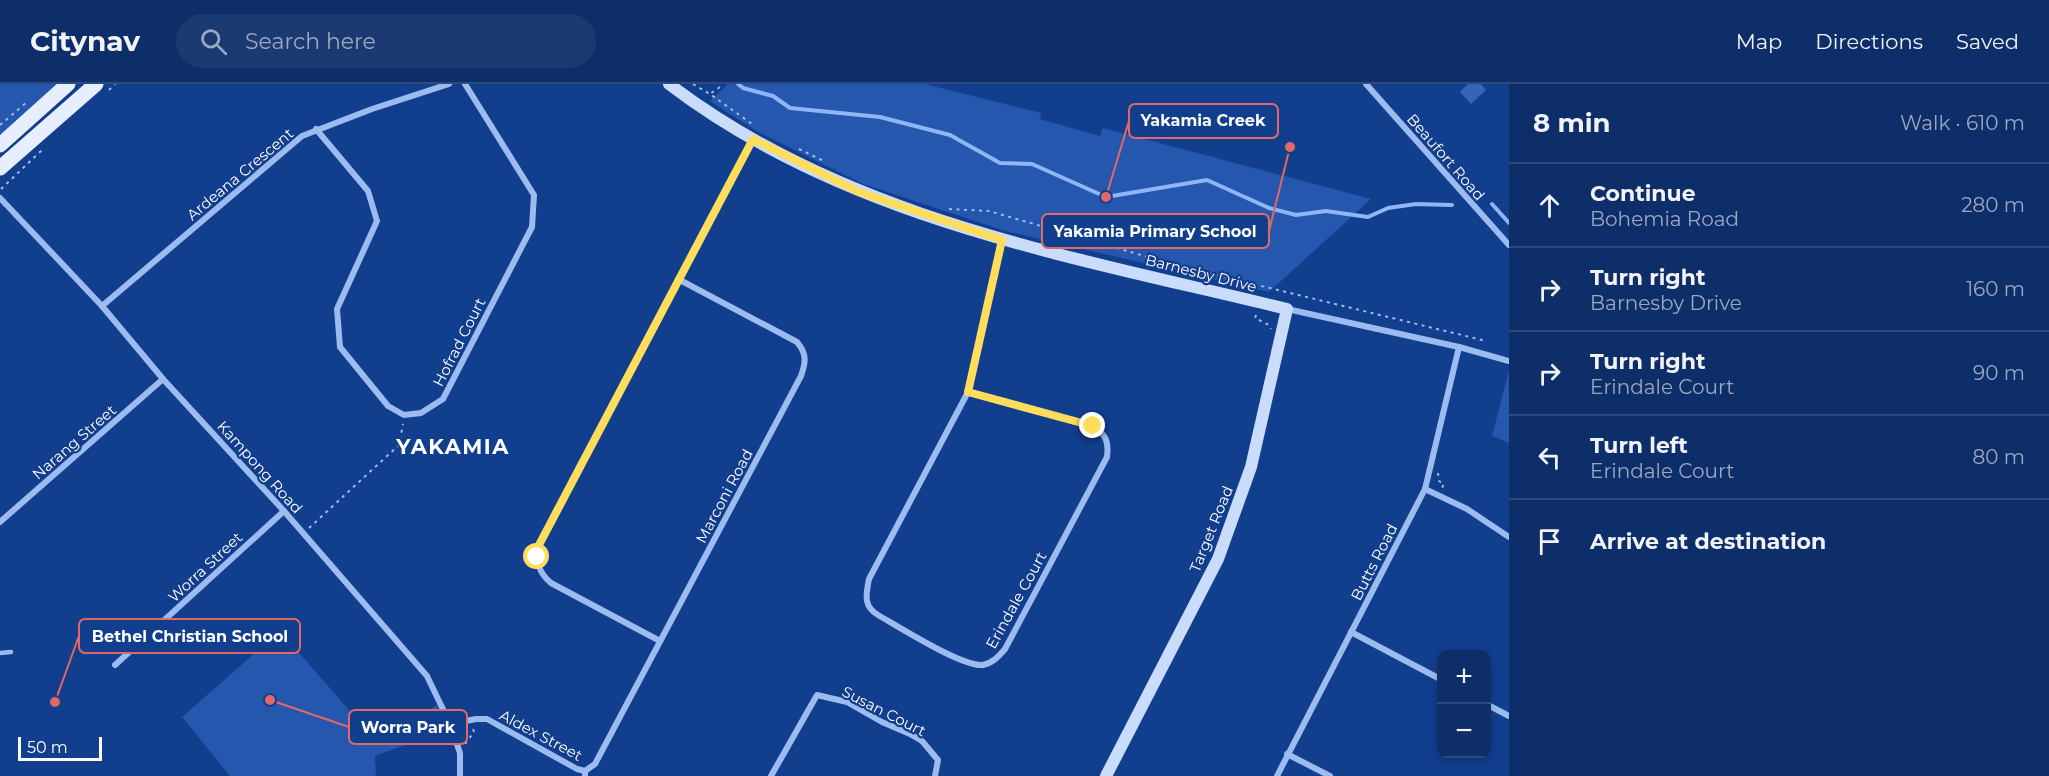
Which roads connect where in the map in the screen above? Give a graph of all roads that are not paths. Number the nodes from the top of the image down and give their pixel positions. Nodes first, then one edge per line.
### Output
1 (68, 84) edge
2 (449, 84) edge
3 (465, 84) edge
4 (669, 84) edge
5 (1366, 84) edge
6 (101, 88) edge
7 (316, 129) junction
8 (756, 134) junction
9 (0, 145) edge
10 (0, 168) edge
11 (0, 198) edge
12 (1002, 240) junction
13 (1509, 245) edge
14 (678, 279) junction
15 (102, 306) junction
16 (1287, 309) junction
17 (1459, 347) junction
18 (1509, 361) edge
19 (163, 379) junction
20 (968, 392) junction
21 (1425, 489) junction
22 (284, 510) junction
23 (0, 522) edge
24 (1509, 537) edge
25 (1351, 632) junction
26 (660, 641) junction
27 (11, 652) dead end
28 (0, 653) edge
29 (115, 665) dead end
30 (1437, 677) edge
31 (1491, 707) edge
32 (1509, 716) edge
33 (450, 724) junction
34 (1287, 754) junction
35 (585, 773) edge
36 (460, 776) edge
37 (771, 776) edge
38 (935, 776) edge
39 (1106, 776) edge
40 (1277, 776) edge
41 (1330, 776) edge

1 - 9 main road
2 - 7 street, Ardeana Crescent
3 - 7 street, Hofrad Court
4 - 8 street, Barnesby Drive
5 - 13 street, Beaufort Road
6 - 10 main road
7 - 15 street, Ardeana Crescent
8 - 12 street, Barnesby Drive
8 - 14 street
11 - 15 street, Kampong Road
12 - 16 street, Barnesby Drive
12 - 20 street, Erindale Court
14 - 26 street
14 - 26 street, Marconi Road
15 - 19 street, Kampong Road
16 - 17 street, Barnesby Drive
16 - 39 street, Target Road
17 - 18 street, Barnesby Drive
17 - 21 street, Butts Road
19 - 22 street, Kampong Road
19 - 23 street, Narang Street
20 - 20 street, Erindale Court
21 - 24 street
21 - 25 street, Butts Road
22 - 29 street, Worra Street
22 - 33 street, Kampong Road
25 - 30 street
25 - 34 street, Butts Road
26 - 35 street, Marconi Road
27 - 28 lane
31 - 32 street
33 - 35 street, Aldex Street
33 - 36 street, Kampong Road
34 - 40 street, Butts Road
34 - 41 street
37 - 38 street, Susan Court

